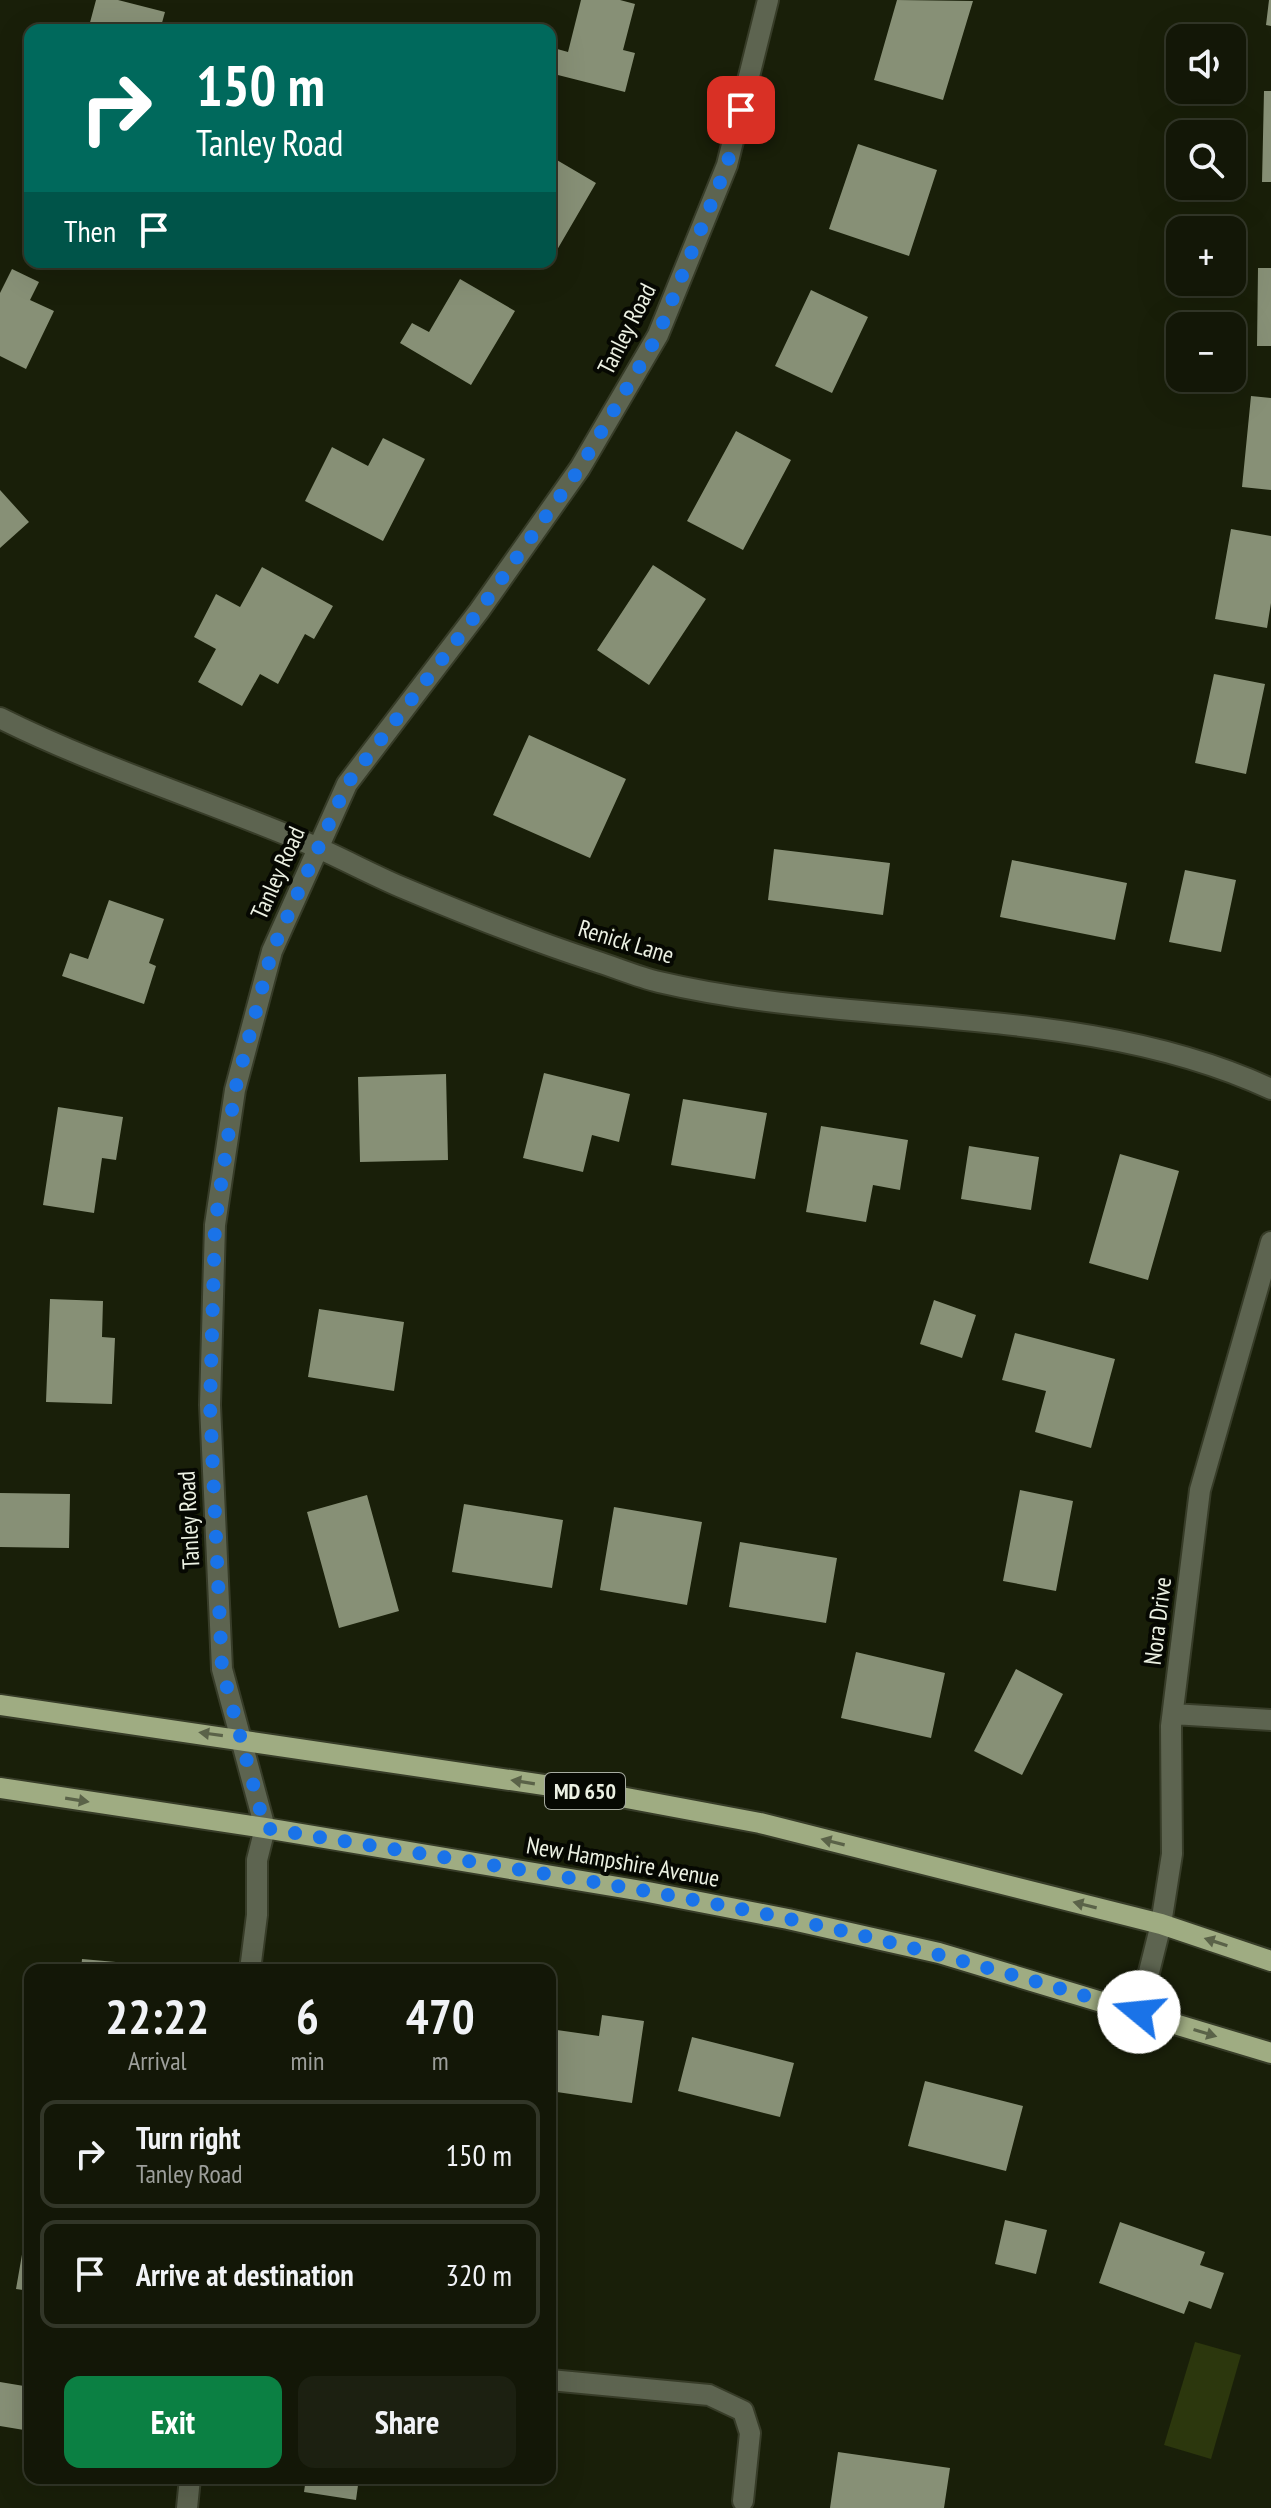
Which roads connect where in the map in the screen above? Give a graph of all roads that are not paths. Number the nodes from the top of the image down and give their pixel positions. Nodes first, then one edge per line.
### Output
1 (768, 0) edge
2 (0, 718) edge
3 (317, 848) junction
4 (1271, 1089) edge
5 (1271, 1242) edge
6 (0, 1705) edge
7 (1173, 1714) junction
8 (1271, 1720) edge
9 (242, 1739) junction
10 (0, 1788) edge
11 (265, 1828) junction
12 (1161, 1924) junction
13 (1271, 1961) edge
14 (251, 1964) edge
15 (1139, 2012) junction
16 (1271, 2053) edge
17 (556, 2381) edge
18 (189, 2484) edge
19 (743, 2501) dead end
20 (187, 2508) edge

1 - 3 street, Tanley Road
2 - 3 street, Renick Lane
3 - 4 street, Renick Lane
3 - 9 street, Tanley Road
5 - 7 street, Nora Drive
9 -> 6 main road, MD 650
7 - 8 street
7 - 12 street, Nora Drive
9 - 11 street, Tanley Road
12 -> 9 main road, MD 650
10 -> 11 main road, New Hampshire Avenue
11 - 14 street, Tanley Road
11 - 15 main road, New Hampshire Avenue
13 -> 12 main road, MD 650
12 - 15 street, Nora Drive
15 -> 16 main road, New Hampshire Avenue
17 - 19 street
18 - 20 street

